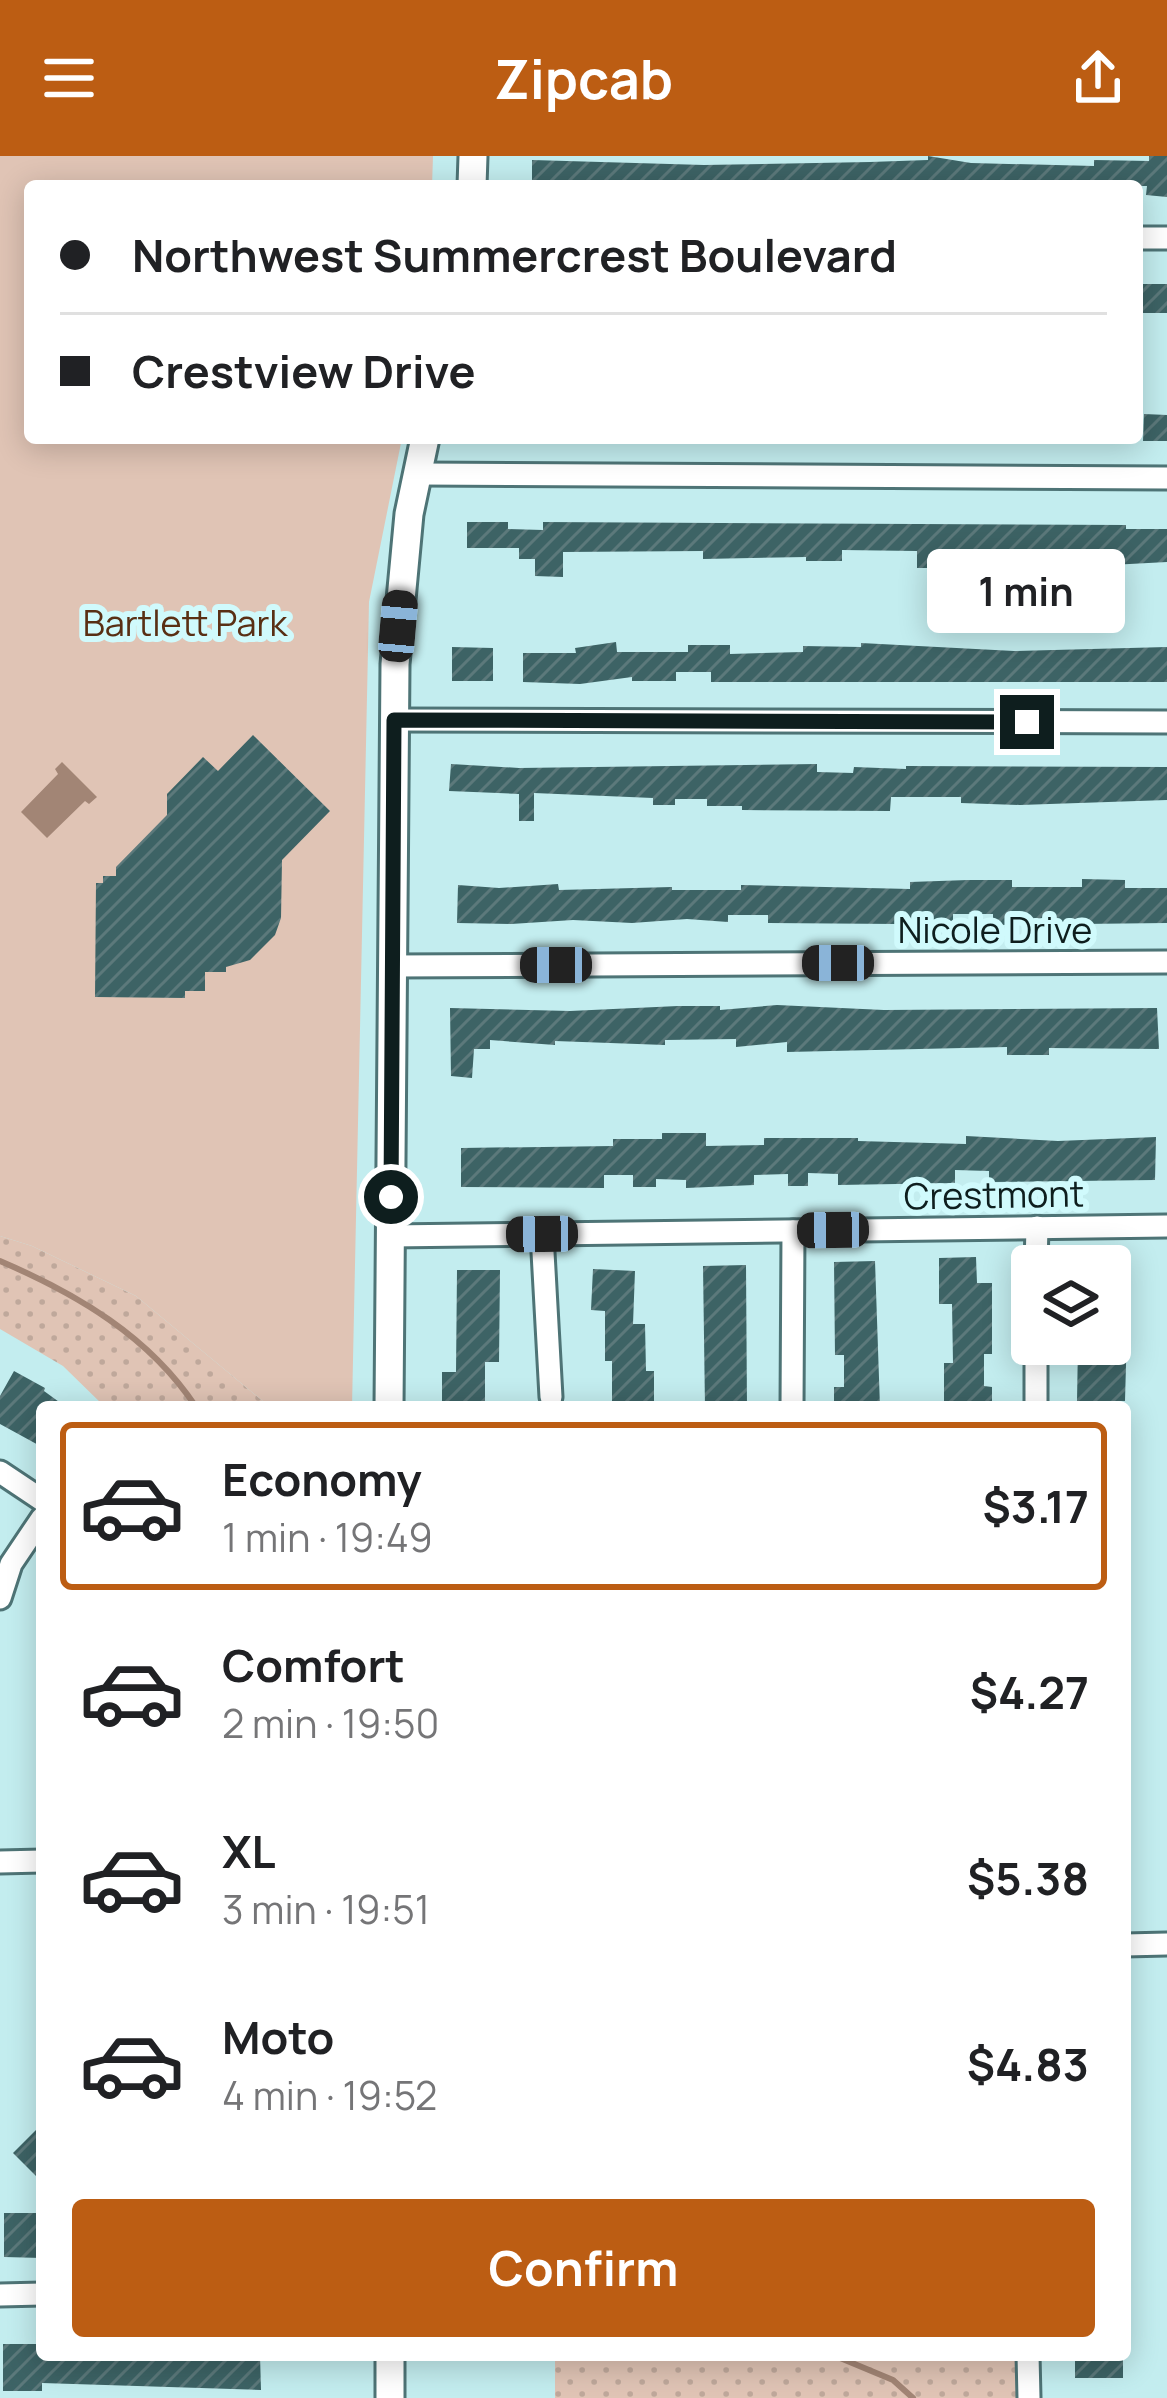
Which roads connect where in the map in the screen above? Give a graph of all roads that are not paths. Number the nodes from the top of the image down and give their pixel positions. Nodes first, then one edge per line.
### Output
1 (424, 444) edge
2 (421, 474) junction
3 (1167, 478) edge
4 (394, 720) junction
5 (1167, 722) edge
6 (1167, 962) edge
7 (392, 966) junction
8 (1167, 1226) edge
9 (1036, 1227) junction
10 (793, 1231) junction
11 (542, 1234) junction
12 (390, 1236) junction
13 (1036, 1245) edge
14 (1036, 1365) edge
15 (550, 1397) dead end
16 (389, 1401) edge
17 (792, 1401) edge
18 (1036, 1401) edge
19 (0, 1472) edge
20 (36, 1496) edge
21 (36, 1526) edge
22 (0, 1598) edge
23 (36, 1861) edge
24 (0, 1862) edge
25 (1167, 1944) edge
26 (1131, 1945) edge
27 (36, 2294) edge
28 (0, 2296) edge
29 (390, 2361) edge
30 (1028, 2361) edge
31 (390, 2398) edge
32 (1029, 2398) edge

1 - 2 street
2 - 3 street
2 - 4 street
4 - 5 street
4 - 7 street
6 - 7 street, Nicole Drive
7 - 12 street
8 - 9 street, Crestmont
9 - 10 street, Crestmont
9 - 13 street
10 - 11 street, Crestmont
10 - 17 street
11 - 12 street, Crestmont
11 - 15 street
12 - 16 street
14 - 18 street
19 - 20 street
21 - 22 street
23 - 24 street
25 - 26 street
27 - 28 street
29 - 31 street
30 - 32 street

